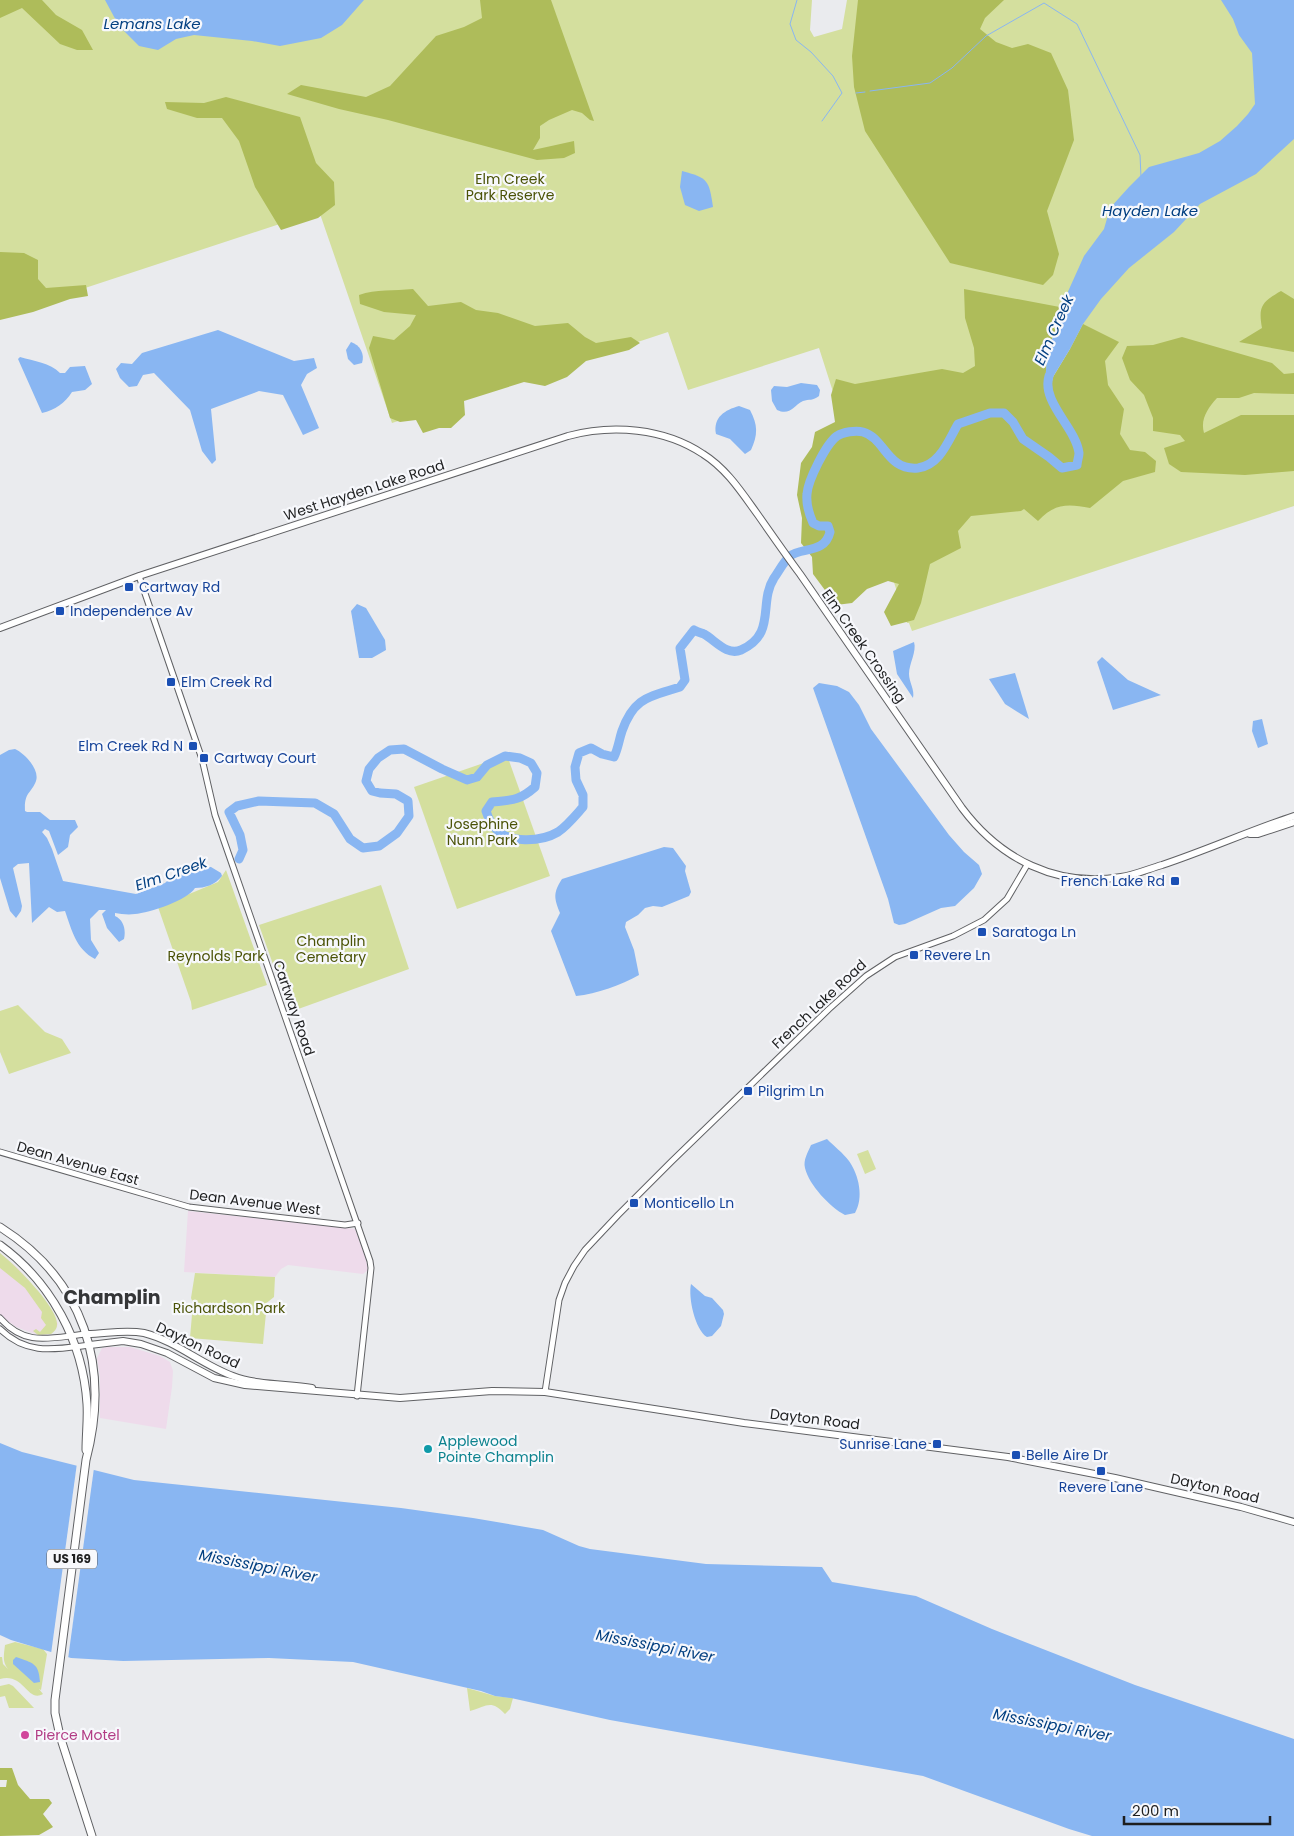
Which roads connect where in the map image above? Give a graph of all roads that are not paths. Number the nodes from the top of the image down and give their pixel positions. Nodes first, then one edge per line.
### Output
1 (680, 442) joint
2 (139, 576) junction
3 (0, 628) edge
4 (1294, 816) edge
5 (1294, 822) edge
6 (1250, 834) junction
7 (1027, 865) junction
8 (0, 1152) edge
9 (150, 1196) joint
10 (358, 1223) junction
11 (0, 1227) edge
12 (0, 1245) edge
13 (0, 1318) edge
14 (0, 1329) edge
15 (87, 1334) junction
16 (71, 1335) junction
17 (90, 1345) junction
18 (76, 1347) junction
19 (545, 1392) junction
20 (357, 1396) junction
21 (86, 1460) junction
22 (1294, 1522) edge
23 (92, 1836) edge

1 - 2 main road, West Hayden Lake Road
1 - 7 main road, Elm Creek Crossing
2 - 3 main road, West Hayden Lake Road
2 - 10 street, Cartway Road
4 - 6 main road
5 - 6 main road
6 - 7 main road
7 - 19 street, French Lake Road
8 - 9 street, Dean Avenue East
9 - 10 street, Dean Avenue West
10 - 20 street, Cartway Road
11 - 15 highway, US 169
12 - 16 highway, US 169
13 - 16 street
14 - 18 street
15 - 16 street
15 - 17 highway, US 169
15 - 20 main road, Dayton Road
16 - 18 highway, US 169
17 - 18 street
17 - 20 main road, Dayton Road
17 - 21 highway, US 169
18 - 21 highway, US 169
19 - 20 main road, Dayton Road
19 - 22 main road, Dayton Road
21 - 23 highway, US 169

